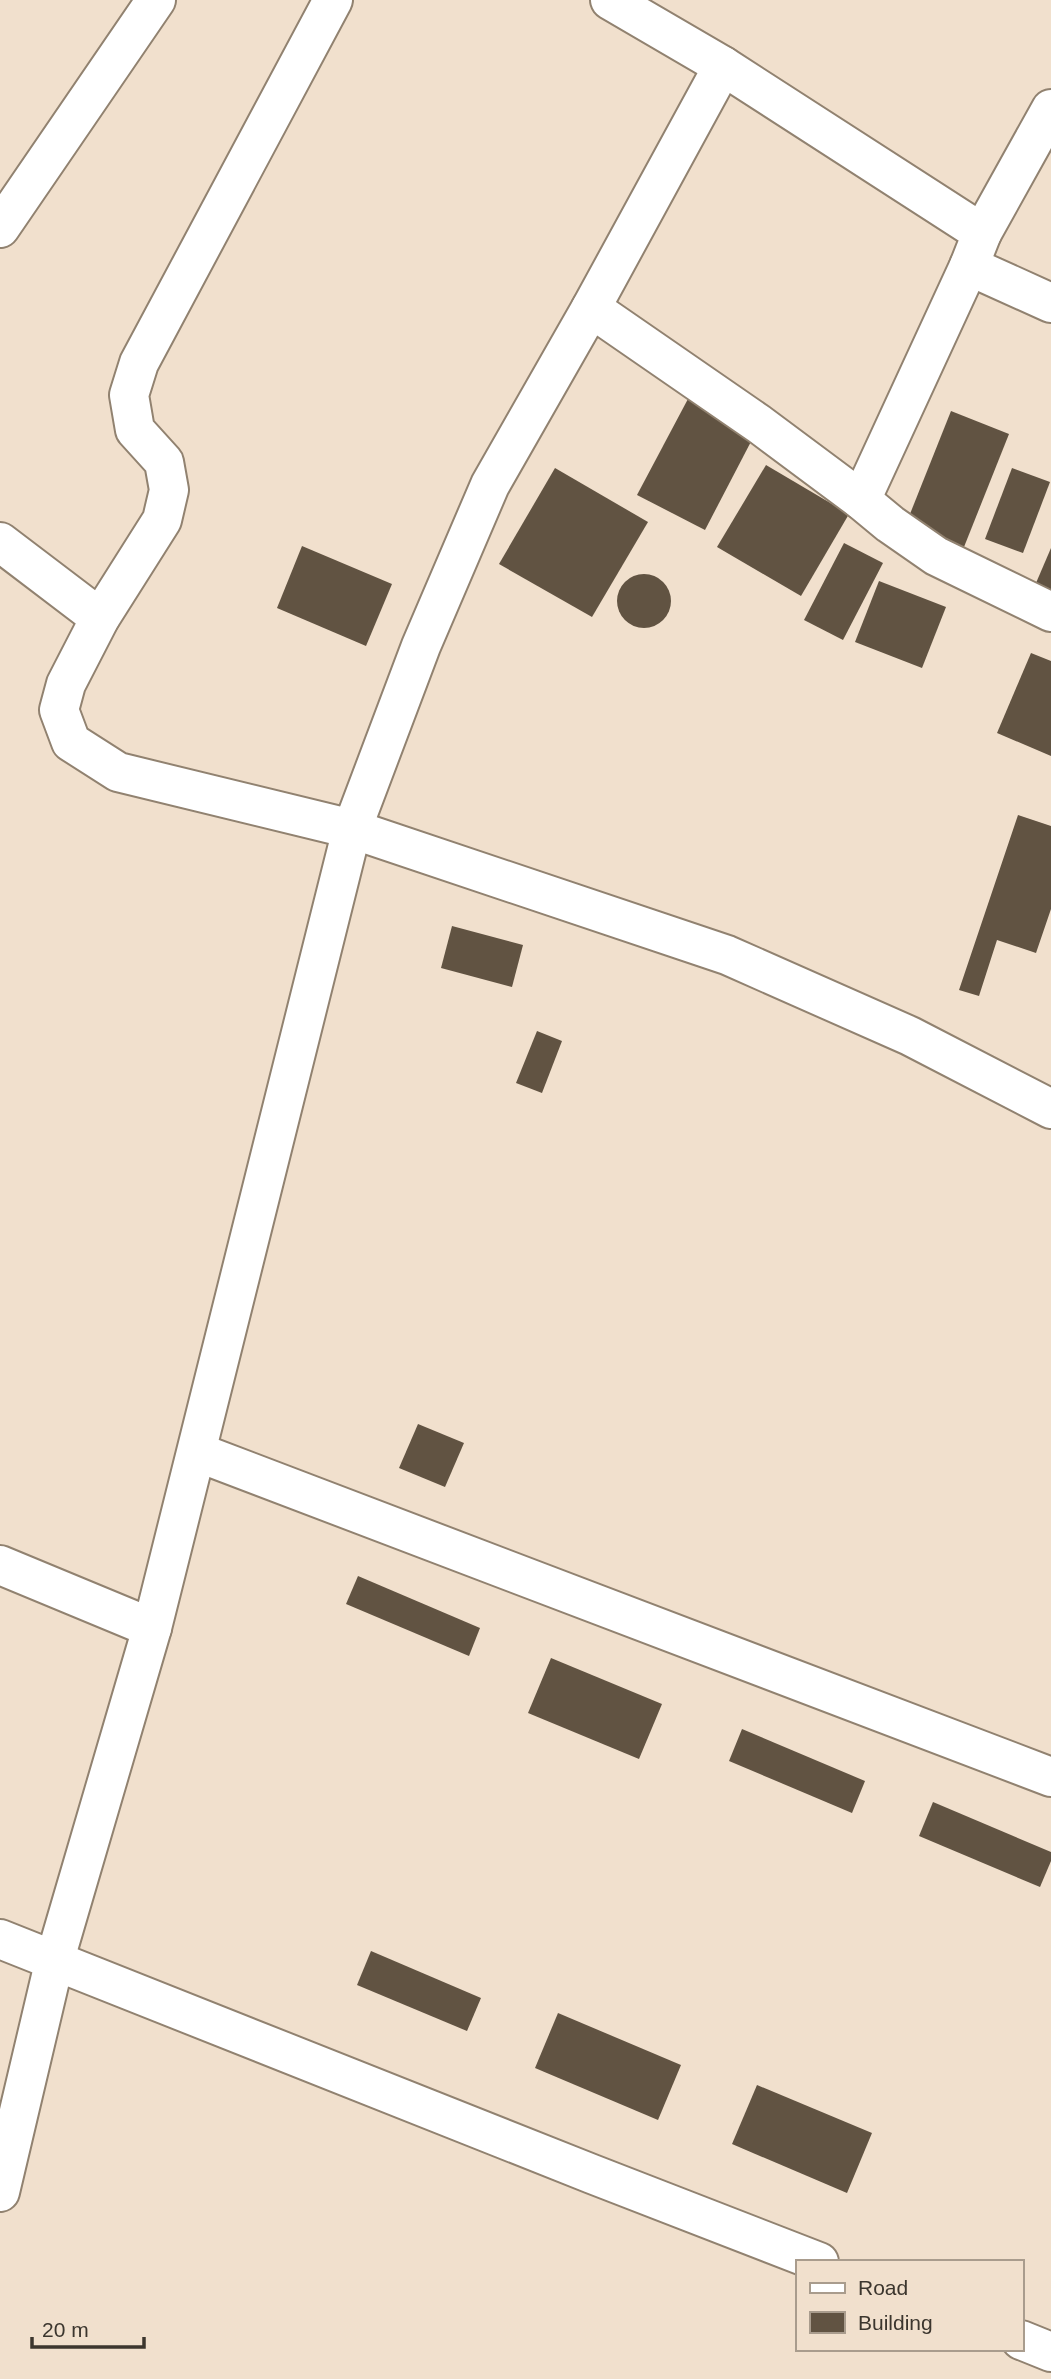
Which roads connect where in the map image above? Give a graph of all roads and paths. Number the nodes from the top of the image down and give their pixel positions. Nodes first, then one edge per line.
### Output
1 (156, 0) edge
2 (333, 0) edge
3 (610, 0) edge
4 (723, 66) junction
5 (1051, 109) edge
6 (0, 228) edge
7 (975, 250) junction
8 (1051, 303) edge
9 (591, 307) junction
10 (861, 500) junction
11 (0, 542) edge
12 (1051, 612) edge
13 (100, 618) junction
14 (352, 829) junction
15 (1051, 1109) edge
16 (197, 1452) junction
17 (0, 1565) edge
18 (152, 1628) junction
19 (1051, 1777) edge
20 (0, 1939) edge
21 (55, 1959) junction
22 (0, 2192) edge
23 (815, 2260) edge
24 (1023, 2341) edge
25 (1051, 2352) edge

1 - 6 street
2 - 13 street
3 - 4 street
4 - 7 street
4 - 9 street
5 - 7 street
7 - 8 street
7 - 10 street
9 - 10 street
9 - 14 street
10 - 12 street
11 - 13 street
13 - 14 street
14 - 15 street
14 - 16 street
16 - 18 street
16 - 19 street
17 - 18 street
18 - 21 street
20 - 21 street
21 - 22 street
21 - 23 street
24 - 25 street

